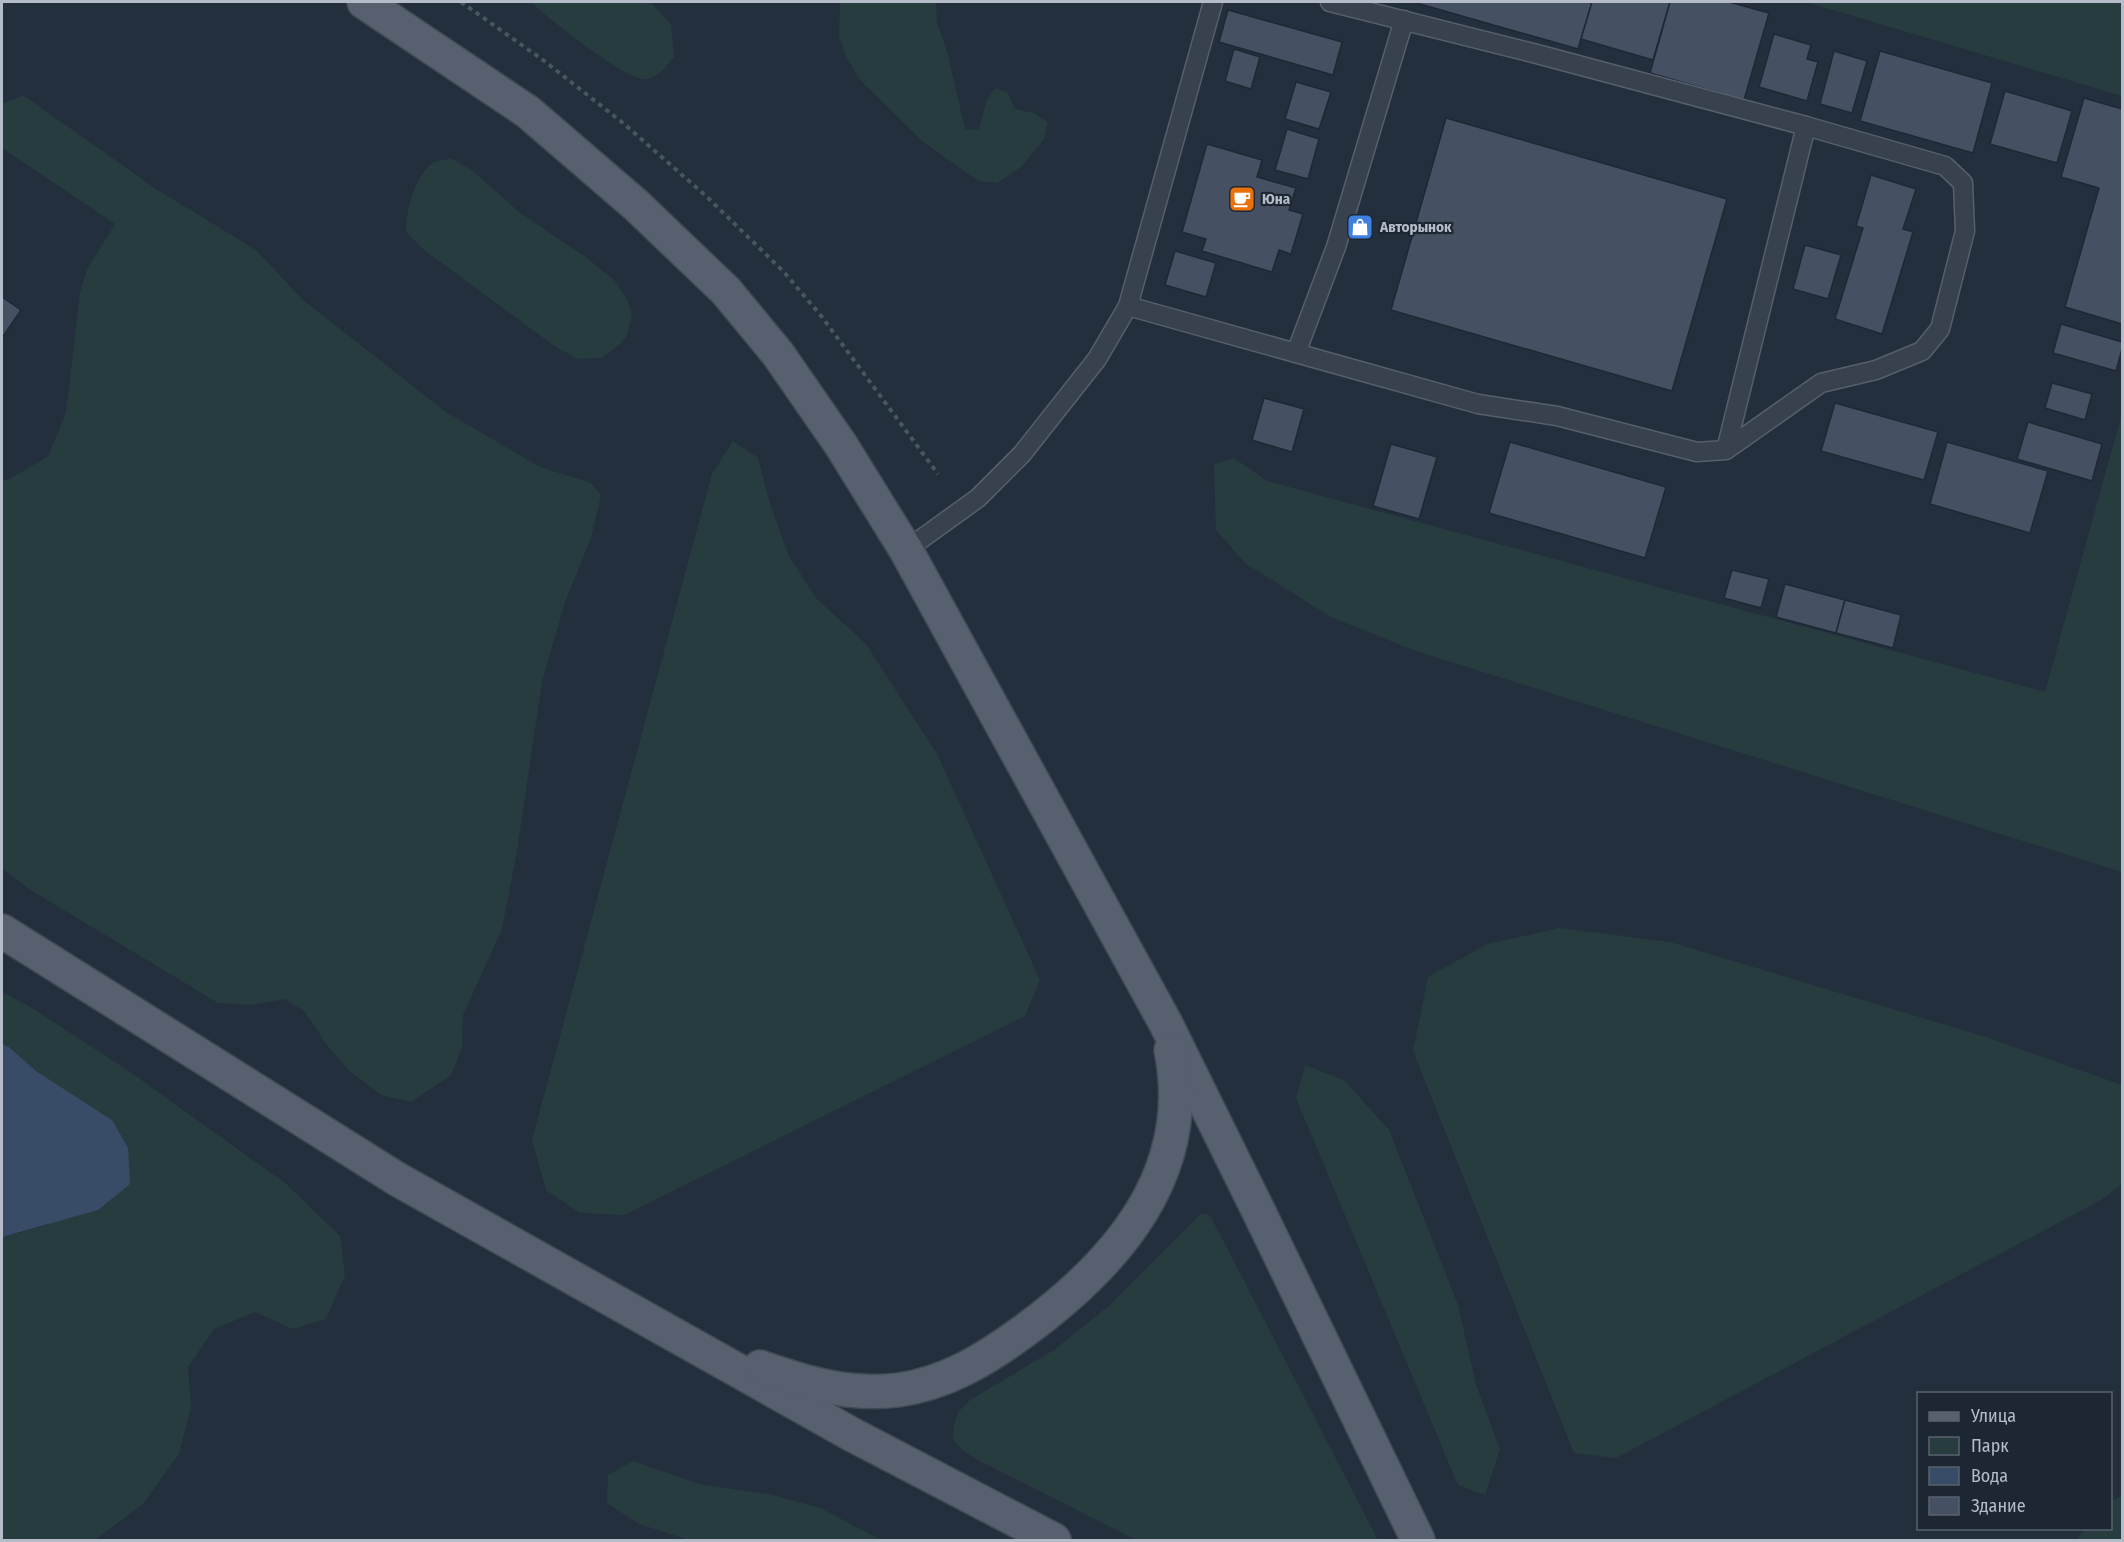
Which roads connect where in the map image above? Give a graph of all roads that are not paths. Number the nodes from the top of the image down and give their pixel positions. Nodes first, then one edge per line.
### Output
1 (364, 2) edge
2 (1213, 2) edge
3 (1330, 2) edge
4 (1404, 20) junction
5 (1806, 126) junction
6 (1128, 306) junction
7 (1296, 353) junction
8 (1726, 450) junction
9 (906, 550) junction
10 (2, 932) edge
11 (1166, 1024) junction
12 (658, 1327) junction
13 (1054, 1540) edge
14 (1418, 1540) edge

1 - 9 main road
2 - 6 lane
3 - 4 lane
4 - 5 lane
4 - 7 lane
5 - 8 lane
5 - 8 lane
6 - 7 lane
6 - 9 lane
7 - 8 lane
9 - 11 main road
10 - 12 main road
11 - 12 main road
11 - 14 main road
12 - 13 main road

